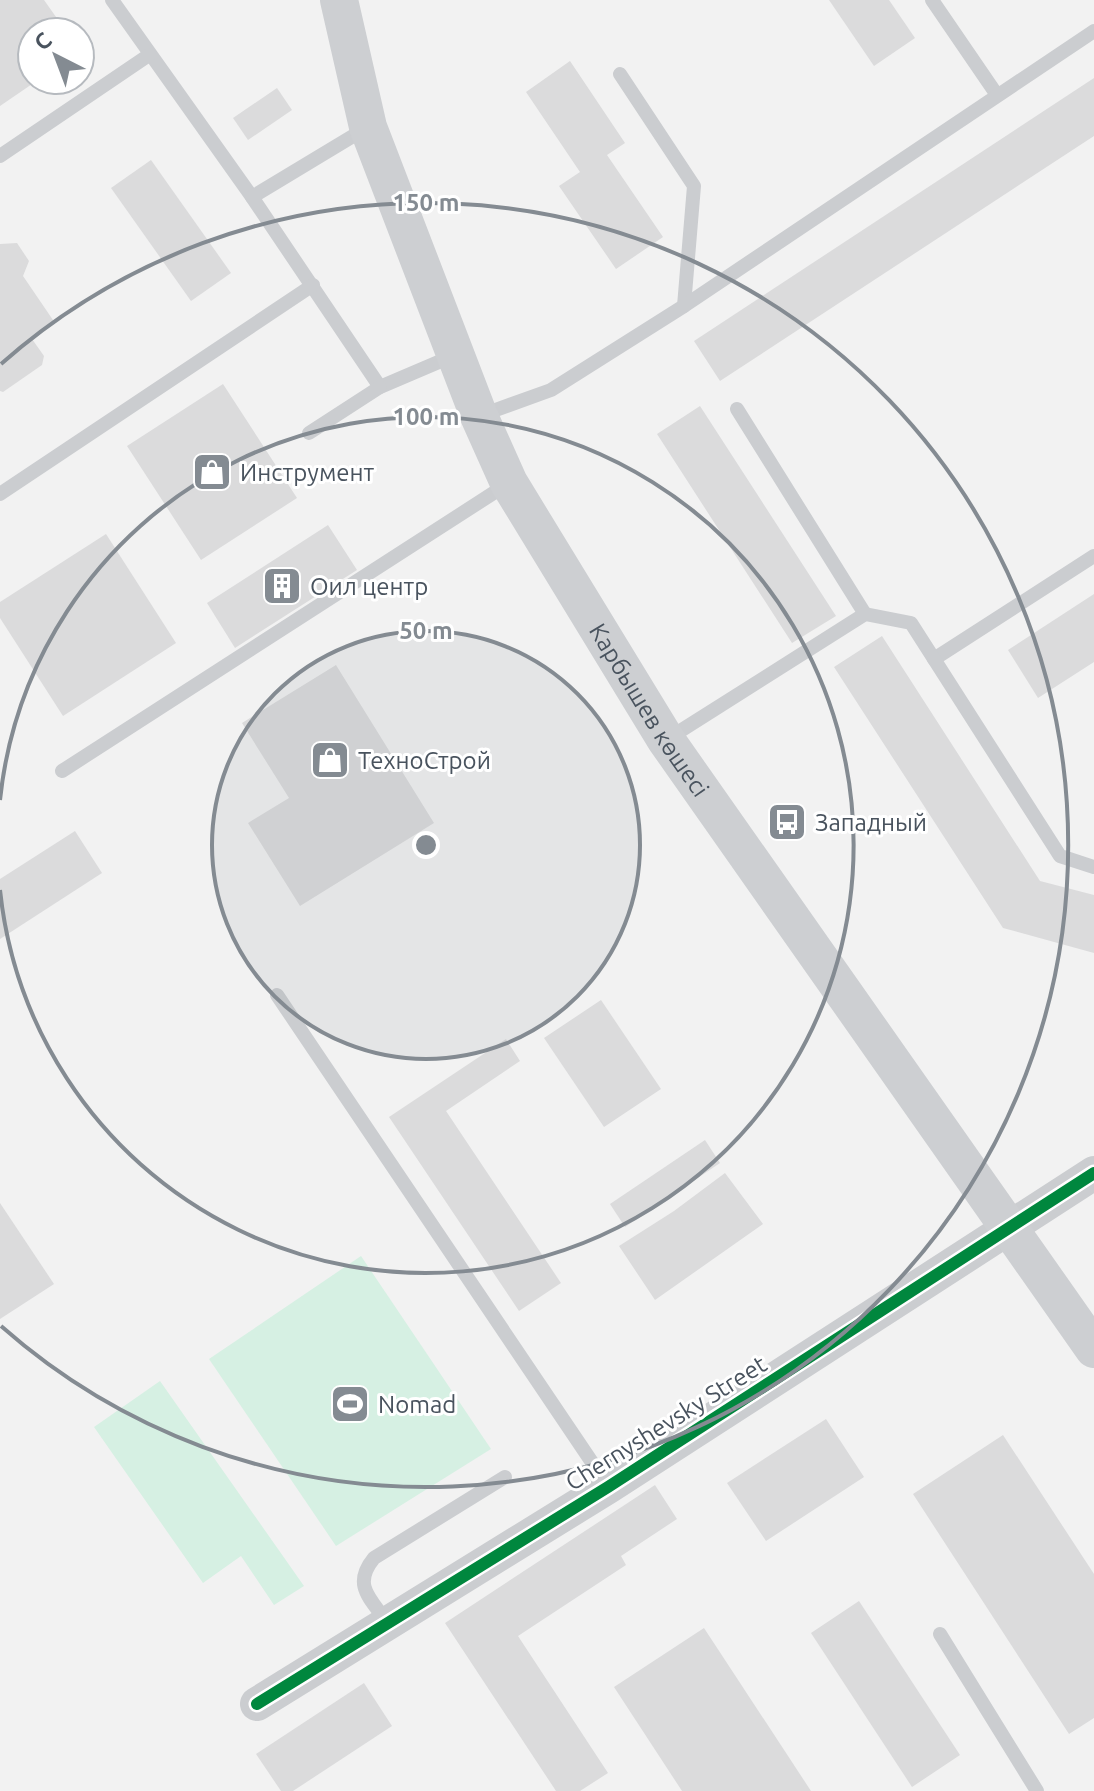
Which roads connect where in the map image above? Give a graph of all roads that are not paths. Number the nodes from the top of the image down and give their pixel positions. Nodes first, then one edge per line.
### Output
1 (112, 0) edge
2 (339, 0) edge
3 (932, 0) edge
4 (1094, 31) edge
5 (149, 55) junction
6 (620, 74) dead end
7 (997, 95) junction
8 (368, 127) junction
9 (0, 156) edge
10 (252, 197) junction
11 (313, 285) junction
12 (684, 306) junction
13 (455, 355) junction
14 (380, 387) junction
15 (737, 409) dead end
16 (479, 416) junction
17 (309, 433) dead end
18 (509, 483) junction
19 (0, 494) edge
20 (1094, 556) edge
21 (865, 614) junction
22 (934, 659) junction
23 (666, 740) junction
24 (62, 771) dead end
25 (1094, 867) edge
26 (277, 995) dead end
27 (1094, 1173) edge
28 (1011, 1228) junction
29 (1094, 1349) edge
30 (505, 1477) dead end
31 (608, 1487) junction
32 (387, 1622) junction
33 (940, 1634) dead end
34 (257, 1704) dead end
35 (1037, 1791) edge

1 - 5 lane
2 - 8 main road, Карбышев көшесі
3 - 7 lane
4 - 7 lane
5 - 9 lane
5 - 10 lane
6 - 12 lane
7 - 12 lane
8 - 10 lane
8 - 13 main road, Карбышев көшесі
10 - 11 lane
11 - 14 lane
11 - 19 lane
12 - 16 lane
13 - 14 lane
13 - 16 main road, Карбышев көшесі
14 - 17 lane
15 - 21 lane
16 - 18 main road, Карбышев көшесі
18 - 23 main road, Карбышев көшесі
18 - 24 lane
20 - 22 lane
21 - 22 lane
21 - 23 lane
22 - 25 lane
23 - 28 main road, Карбышев көшесі
26 - 31 lane
27 - 28 street, Chernyshevsky Street
28 - 29 main road, Карбышев көшесі
28 - 31 street, Chernyshevsky Street
30 - 32 lane
31 - 32 street, Chernyshevsky Street
32 - 34 street, Chernyshevsky Street
33 - 35 lane

